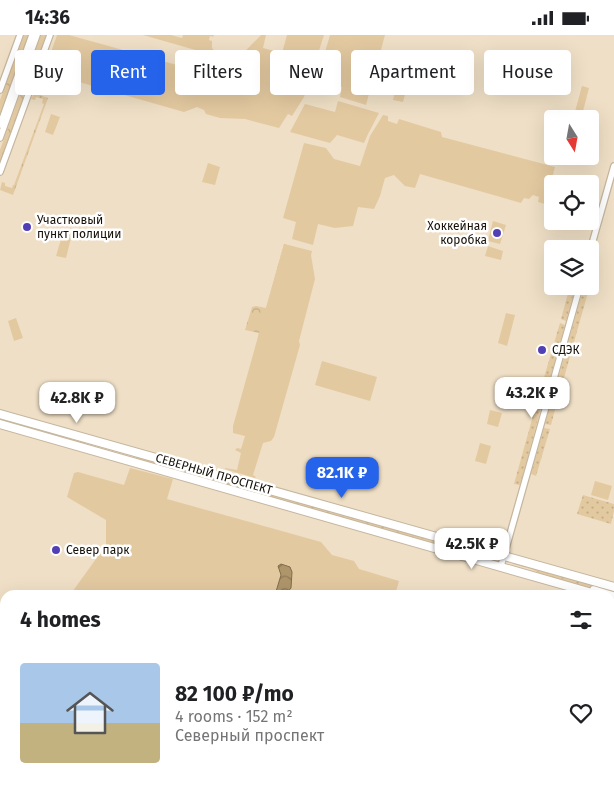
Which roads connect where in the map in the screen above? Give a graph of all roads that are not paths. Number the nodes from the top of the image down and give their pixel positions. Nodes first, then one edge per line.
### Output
1 (20, 35) edge
2 (32, 35) edge
3 (37, 35) edge
4 (50, 35) edge
5 (0, 90) edge
6 (0, 125) edge
7 (0, 138) edge
8 (614, 166) edge
9 (0, 172) edge
10 (593, 240) edge
11 (577, 295) edge
12 (0, 414) edge
13 (0, 424) edge
14 (132, 451) junction
15 (129, 461) junction
16 (502, 562) junction
17 (614, 587) edge
18 (584, 590) edge
19 (592, 590) edge

1 - 5 street
2 - 6 street
3 - 7 street
4 - 9 street
8 - 10 street
11 - 16 street
12 - 14 main road, СЕВЕРНЫЙ ПРОСПЕКТ
13 - 15 main road, СЕВЕРНЫЙ ПРОСПЕКТ
14 - 15 main road
14 - 16 main road, СЕВЕРНЫЙ ПРОСПЕКТ
15 - 16 main road, СЕВЕРНЫЙ ПРОСПЕКТ
16 - 17 main road, СЕВЕРНЫЙ ПРОСПЕКТ
16 - 18 main road, СЕВЕРНЫЙ ПРОСПЕКТ
16 - 19 street, СЕВЕРНЫЙ ПРОСПЕКТ

